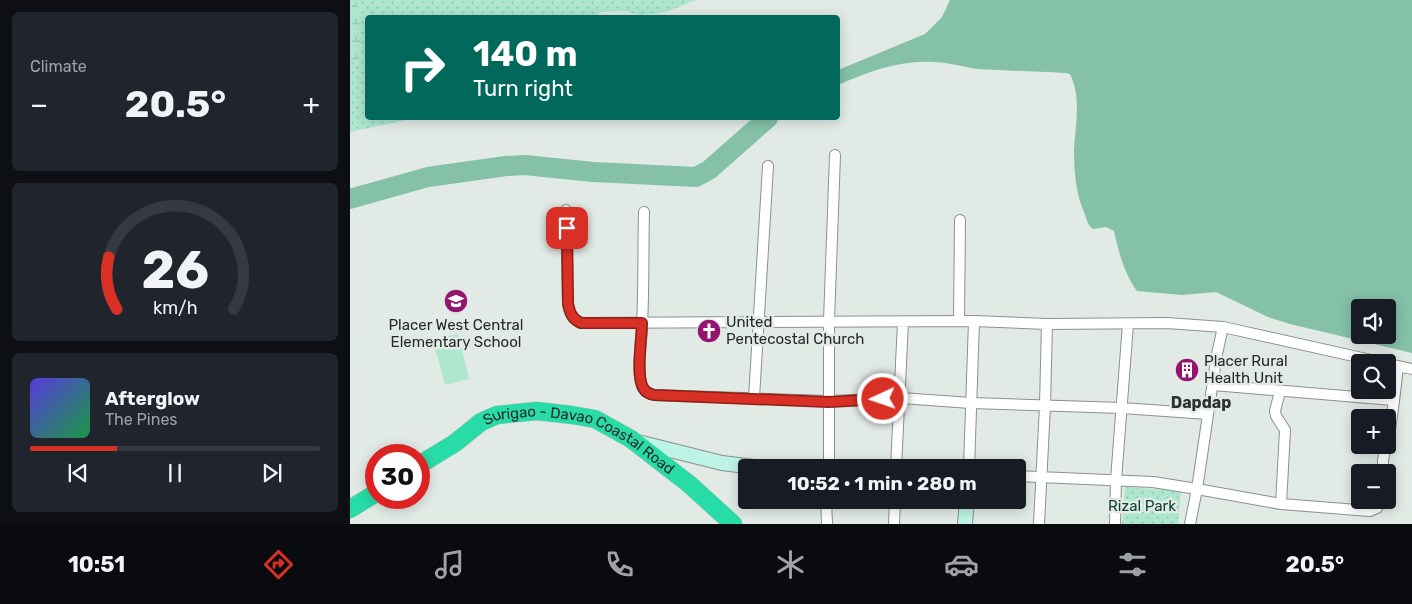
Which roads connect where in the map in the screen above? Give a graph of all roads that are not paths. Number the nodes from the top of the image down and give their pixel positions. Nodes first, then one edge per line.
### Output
1 (835, 155) dead end
2 (768, 166) dead end
3 (566, 210) dead end
4 (644, 212) dead end
5 (960, 220) dead end
6 (959, 321) junction
7 (974, 321) junction
8 (757, 322) junction
9 (829, 322) junction
10 (903, 322) junction
11 (642, 323) junction
12 (1047, 324) junction
13 (1128, 324) junction
14 (1223, 327) junction
15 (1351, 356) edge
16 (1398, 367) joint
17 (1412, 369) edge
18 (1213, 385) junction
19 (1280, 391) junction
20 (754, 398) junction
21 (901, 398) junction
22 (1393, 400) junction
23 (829, 402) junction
24 (971, 403) junction
25 (1045, 405) junction
26 (1122, 408) junction
27 (1393, 409) edge
28 (1208, 414) junction
29 (631, 439) junction
30 (430, 458) edge
31 (829, 459) edge
32 (897, 459) edge
33 (969, 459) edge
34 (738, 465) edge
35 (1026, 476) edge
36 (1041, 477) junction
37 (1116, 480) junction
38 (1198, 489) junction
39 (365, 499) edge
40 (1281, 504) junction
41 (350, 508) edge
42 (826, 509) edge
43 (895, 509) edge
44 (966, 509) edge
45 (1375, 509) edge
46 (733, 524) edge
47 (827, 524) edge
48 (894, 524) edge
49 (965, 524) edge
50 (1039, 524) edge
51 (1115, 524) edge
52 (1190, 524) edge

1 - 9 street
2 - 8 street
3 - 11 street
4 - 11 street
5 - 6 street
6 - 7 street
6 - 10 street
7 - 12 street
7 - 24 street
8 - 9 street
8 - 11 street
8 - 20 street
9 - 10 street
9 - 23 street
10 - 21 street
11 - 20 street
12 - 13 street
12 - 25 street
13 - 14 street
13 - 26 street
14 - 15 street
14 - 18 street
16 - 17 street
16 - 22 street
18 - 19 street
18 - 28 street
19 - 22 street
19 - 40 street
20 - 23 street
21 - 23 street
21 - 24 street
21 - 32 street
22 - 27 street
23 - 31 street
24 - 25 street
24 - 33 street
25 - 26 street
25 - 36 street
26 - 28 street
26 - 37 street
28 - 38 street
29 - 30 highway, Surigao - Davao Coastal Road
29 - 34 street
29 - 46 highway, Surigao - Davao Coastal Road
35 - 36 street
36 - 37 street
36 - 50 street
37 - 38 street
37 - 51 street
38 - 40 street
38 - 52 street
39 - 41 highway
40 - 45 street
42 - 47 street
43 - 48 street
44 - 49 street

